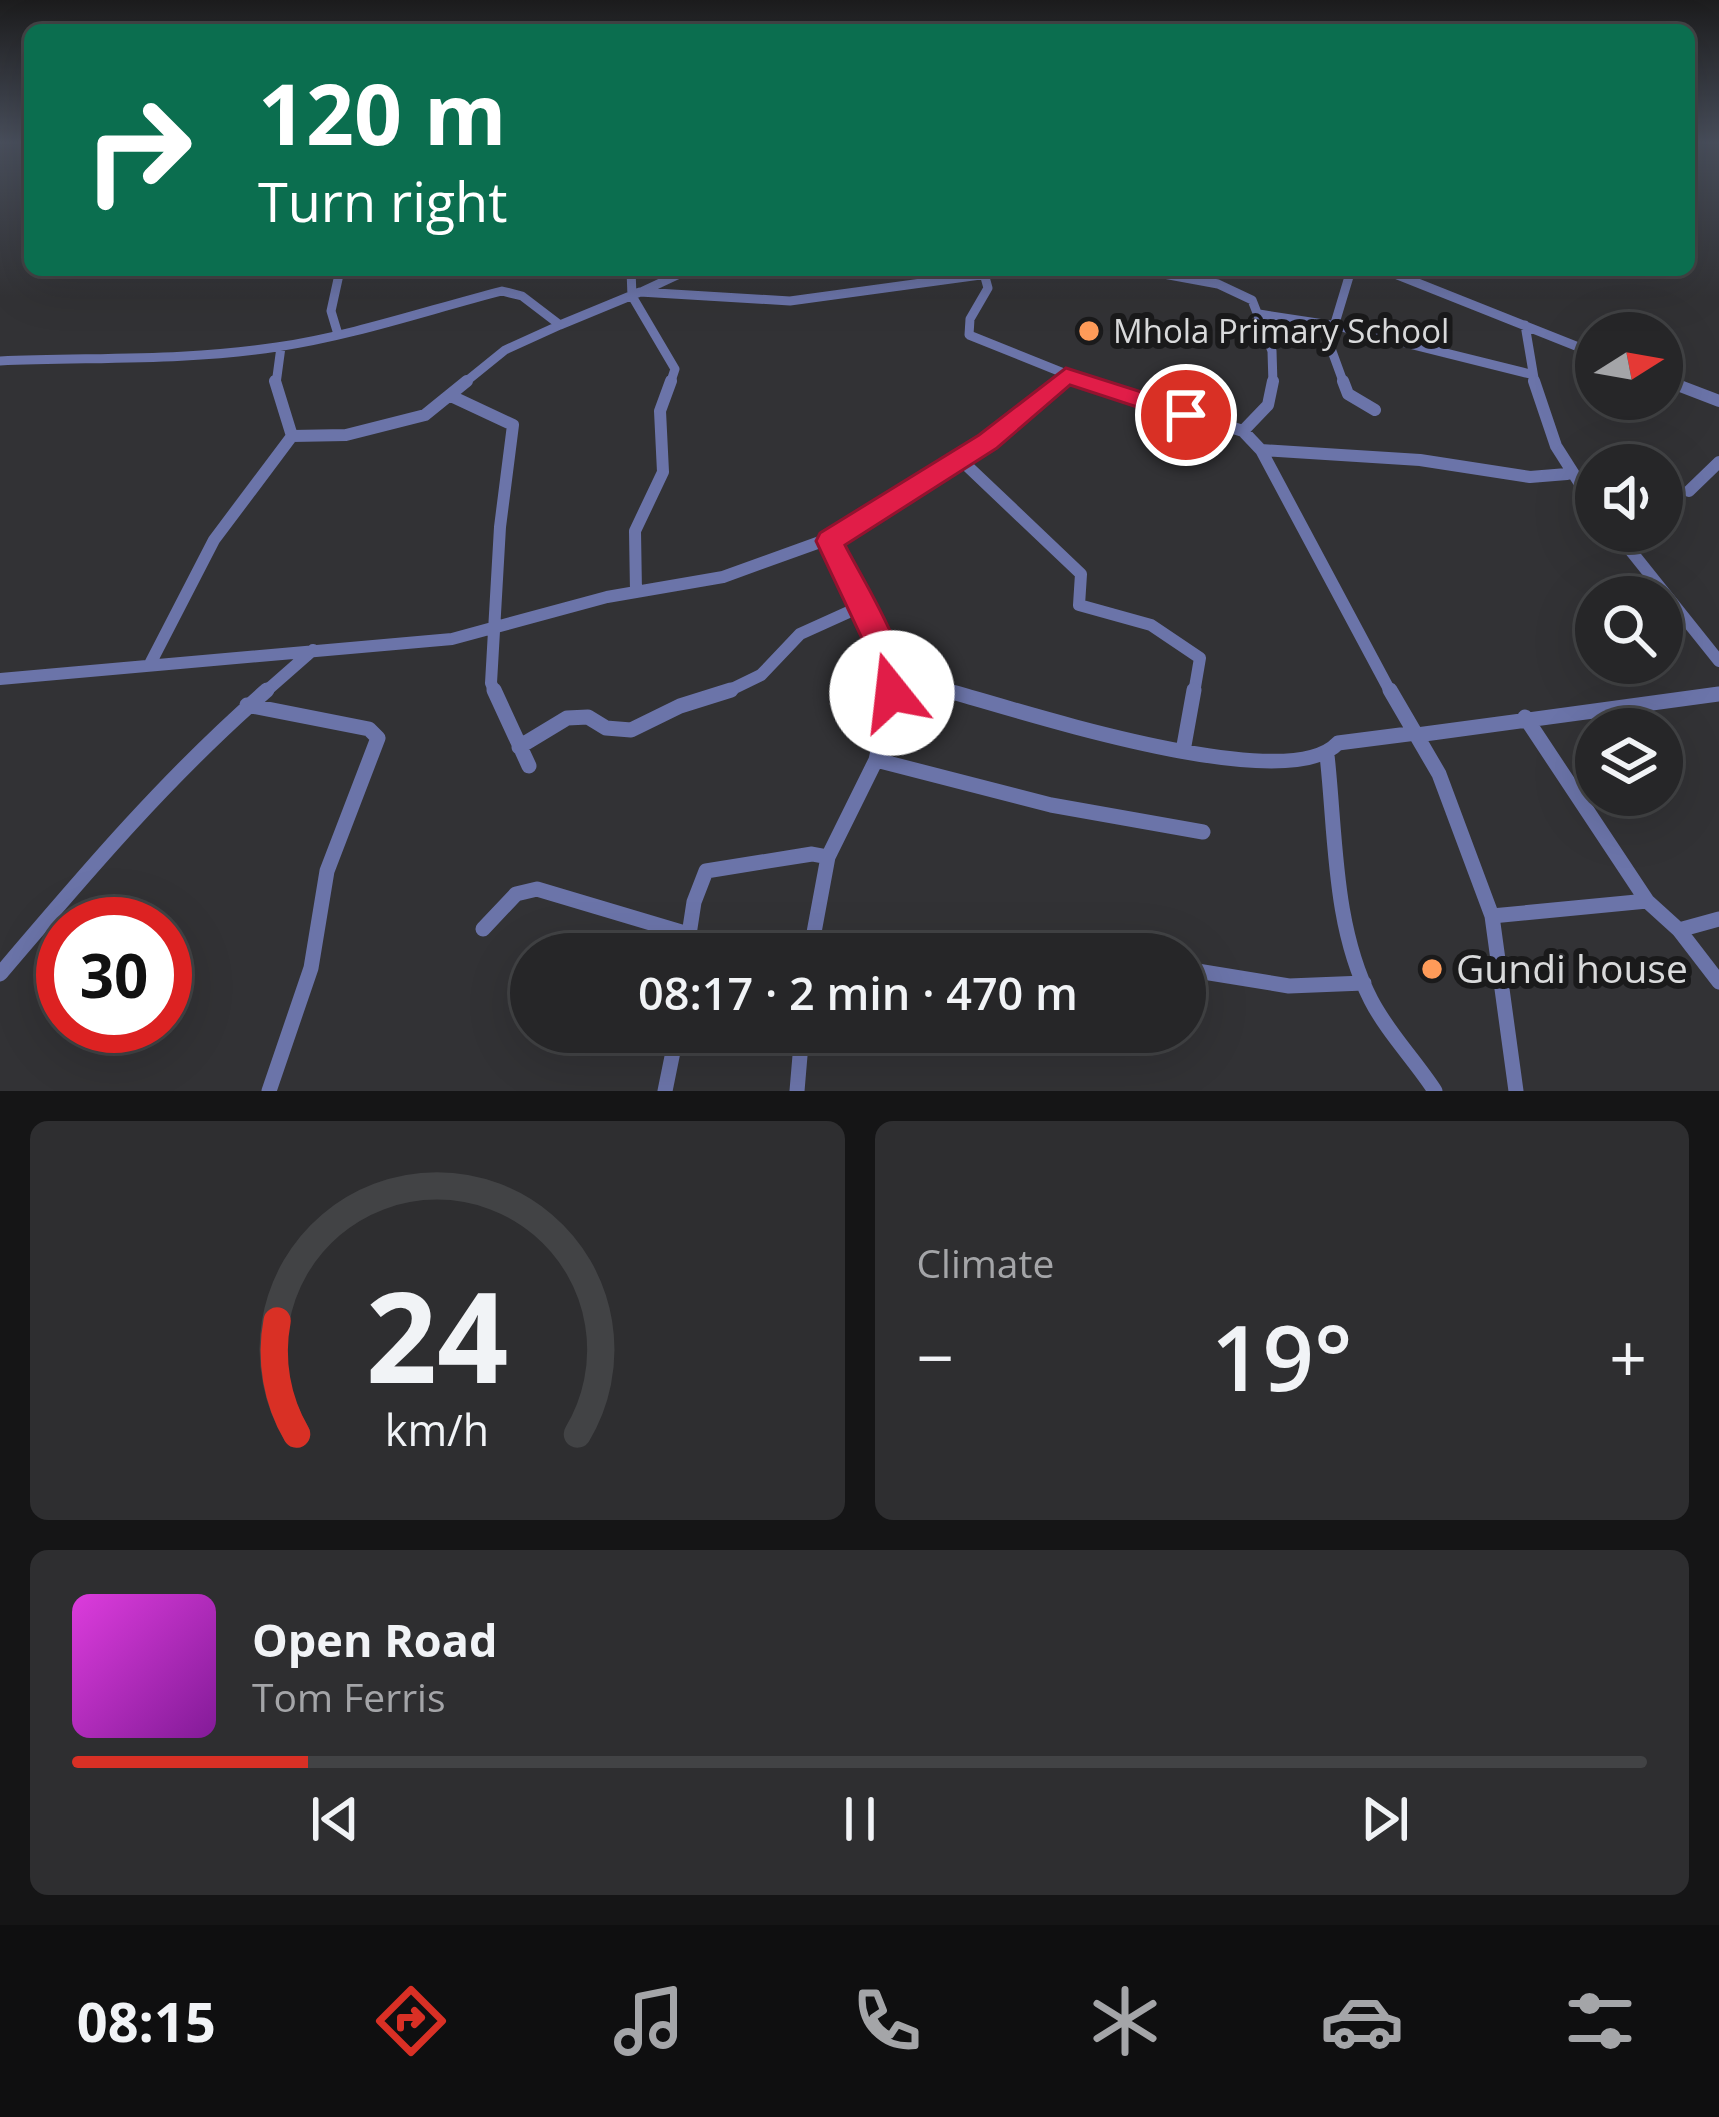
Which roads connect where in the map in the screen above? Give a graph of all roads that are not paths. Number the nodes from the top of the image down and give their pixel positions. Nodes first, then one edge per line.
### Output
1 (339, 276) edge
2 (632, 276) edge
3 (675, 276) edge
4 (959, 276) edge
5 (986, 276) edge
6 (1173, 276) edge
7 (1348, 276) edge
8 (1399, 276) edge
9 (636, 294) junction
10 (1259, 314) junction
11 (560, 325) junction
12 (1525, 325) junction
13 (1337, 326) junction
14 (337, 332) junction
15 (1575, 345) edge
16 (281, 347) junction
17 (0, 361) edge
18 (1531, 374) junction
19 (1066, 376) junction
20 (1683, 387) edge
21 (451, 396) junction
22 (1719, 401) edge
23 (1375, 410) dead end
24 (1243, 431) junction
25 (292, 436) junction
26 (1261, 450) junction
27 (961, 460) junction
28 (1719, 462) edge
29 (1567, 474) junction
30 (1575, 483) edge
31 (1689, 491) dead end
32 (830, 541) junction
33 (1632, 552) edge
34 (636, 592) junction
35 (862, 606) junction
36 (496, 629) junction
37 (313, 650) junction
38 (1719, 661) edge
39 (150, 664) junction
40 (892, 675) junction
41 (0, 679) edge
42 (1719, 694) edge
43 (248, 706) junction
44 (1526, 717) junction
45 (1416, 734) junction
46 (519, 747) junction
47 (1183, 751) junction
48 (1327, 755) junction
49 (877, 760) junction
50 (530, 766) dead end
51 (1202, 832) dead end
52 (828, 857) junction
53 (1647, 901) junction
54 (1492, 916) junction
55 (1719, 919) edge
56 (483, 929) dead end
57 (1679, 930) junction
58 (685, 933) edge
59 (688, 933) edge
60 (814, 933) edge
61 (1206, 973) edge
62 (0, 974) edge
63 (1719, 982) edge
64 (1364, 983) junction
65 (672, 1053) edge
66 (800, 1053) edge
67 (269, 1091) edge
68 (665, 1091) edge
69 (797, 1091) edge
70 (1435, 1091) edge
71 (1516, 1091) edge

1 - 14 street
2 - 9 street
3 - 9 street
4 - 9 street
5 - 19 street
6 - 10 street
7 - 13 street
8 - 12 street
9 - 11 street
9 - 34 street
10 - 13 street
10 - 24 street
11 - 14 street
11 - 21 street
12 - 15 street
12 - 18 street
13 - 18 street
13 - 23 street
14 - 16 street
16 - 17 street
16 - 25 street
18 - 29 street
19 - 24 street
19 - 27 street
20 - 22 street
21 - 25 street
21 - 36 street
24 - 26 street
25 - 39 street
26 - 29 street
26 - 45 street
27 - 32 street
27 - 47 street
28 - 31 street
29 - 30 street
32 - 34 street
32 - 35 street
33 - 38 street
34 - 36 street
35 - 40 street
35 - 46 street
36 - 37 street
36 - 46 street
37 - 39 street
37 - 43 street
39 - 41 street
40 - 47 street
40 - 49 street
42 - 44 street
43 - 62 street
43 - 67 street
44 - 45 street
44 - 53 street
45 - 48 street
45 - 54 street
46 - 50 street
47 - 48 street
48 - 64 street
49 - 51 street
49 - 52 street
52 - 59 street
52 - 60 street
53 - 54 street
53 - 57 street
54 - 71 street
55 - 57 street
56 - 58 street
57 - 63 street
61 - 64 street
64 - 70 street
65 - 68 street
66 - 69 street

